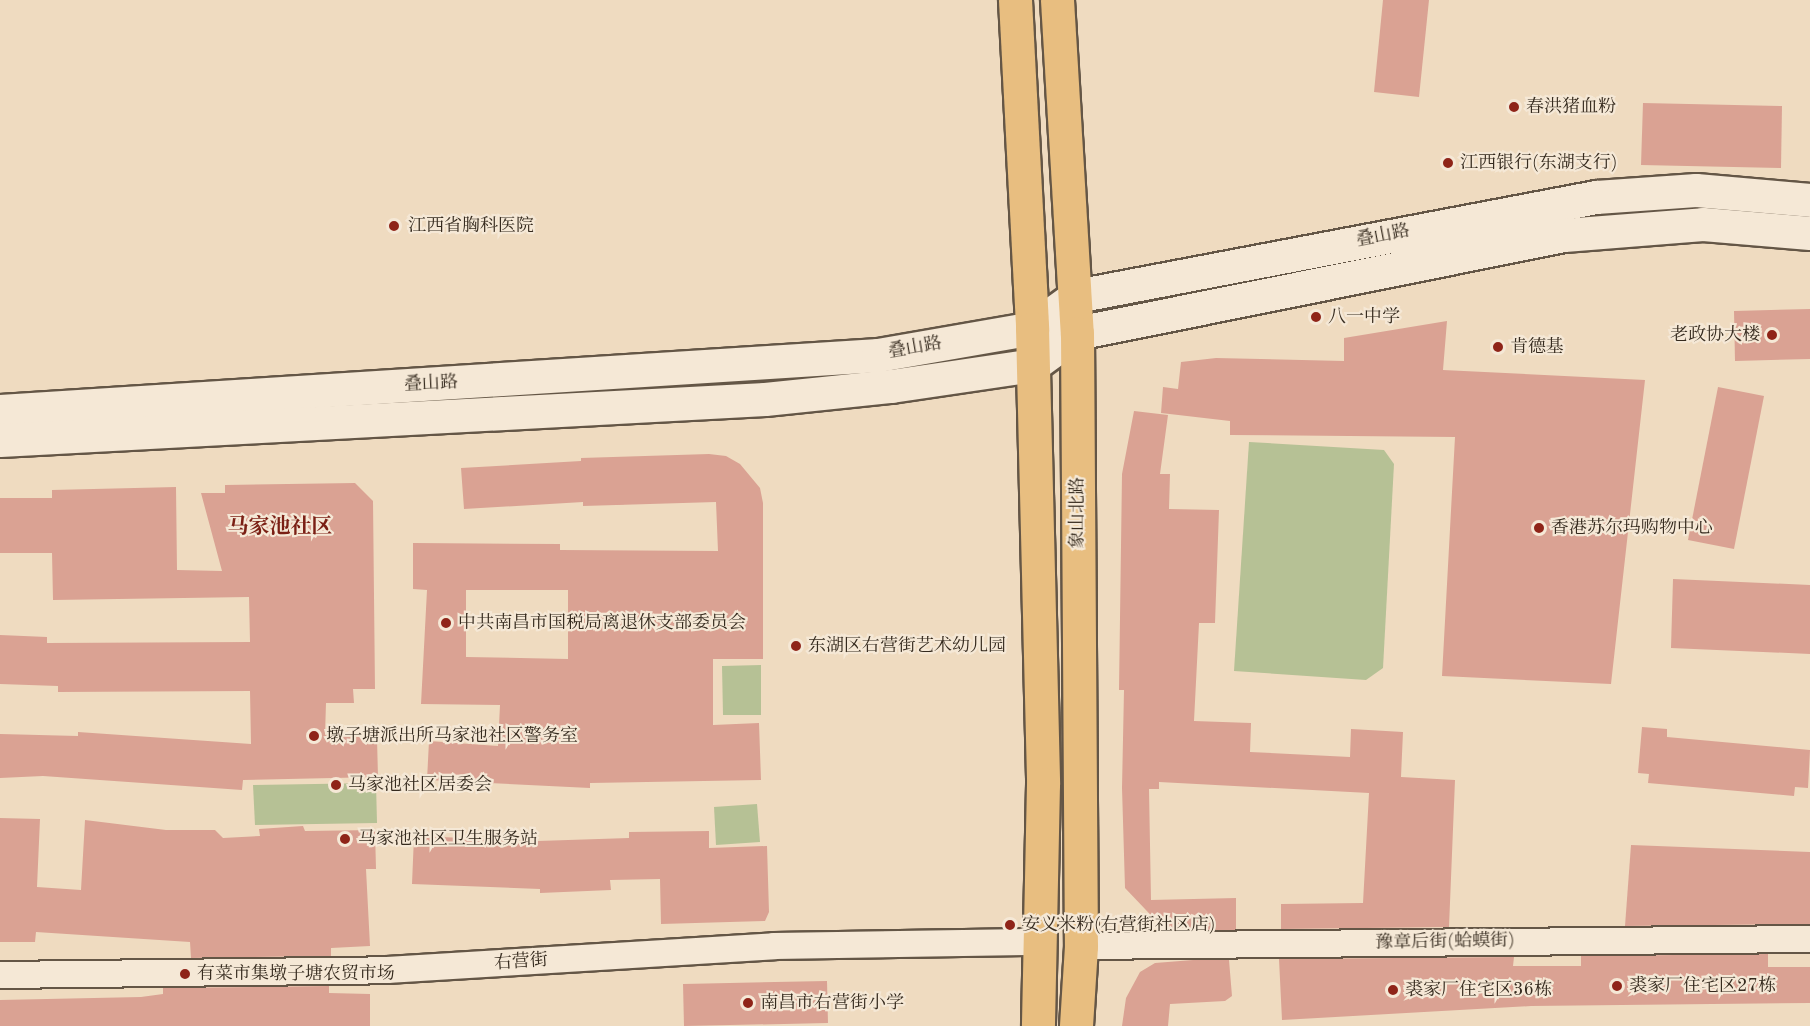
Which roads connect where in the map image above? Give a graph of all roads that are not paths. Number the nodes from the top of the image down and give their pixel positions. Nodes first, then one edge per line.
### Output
1 (1015, 0) edge
2 (1057, 0) edge
3 (1810, 200) edge
4 (1810, 233) edge
5 (1076, 296) junction
6 (1032, 328) junction
7 (1077, 333) junction
8 (1033, 366) junction
9 (0, 411) edge
10 (0, 440) edge
11 (1810, 939) edge
12 (1042, 942) junction
13 (1081, 946) junction
14 (0, 975) edge
15 (1038, 1026) edge
16 (1076, 1026) edge

1 - 6 main road
2 - 5 main road, 象山北路
3 - 5 main road, 叠山路
4 - 7 main road, 叠山路
5 - 6 main road, 叠山路
5 - 7 main road, 象山北路
6 - 8 main road
6 - 9 main road, 叠山路
7 - 8 main road, 叠山路
7 - 13 main road, 象山北路
8 - 10 main road, 叠山路
8 - 12 main road
11 - 13 street, 豫章后街(蛤蟆街)
12 - 14 street, 右营街
12 - 15 main road
13 - 16 main road, 象山北路

